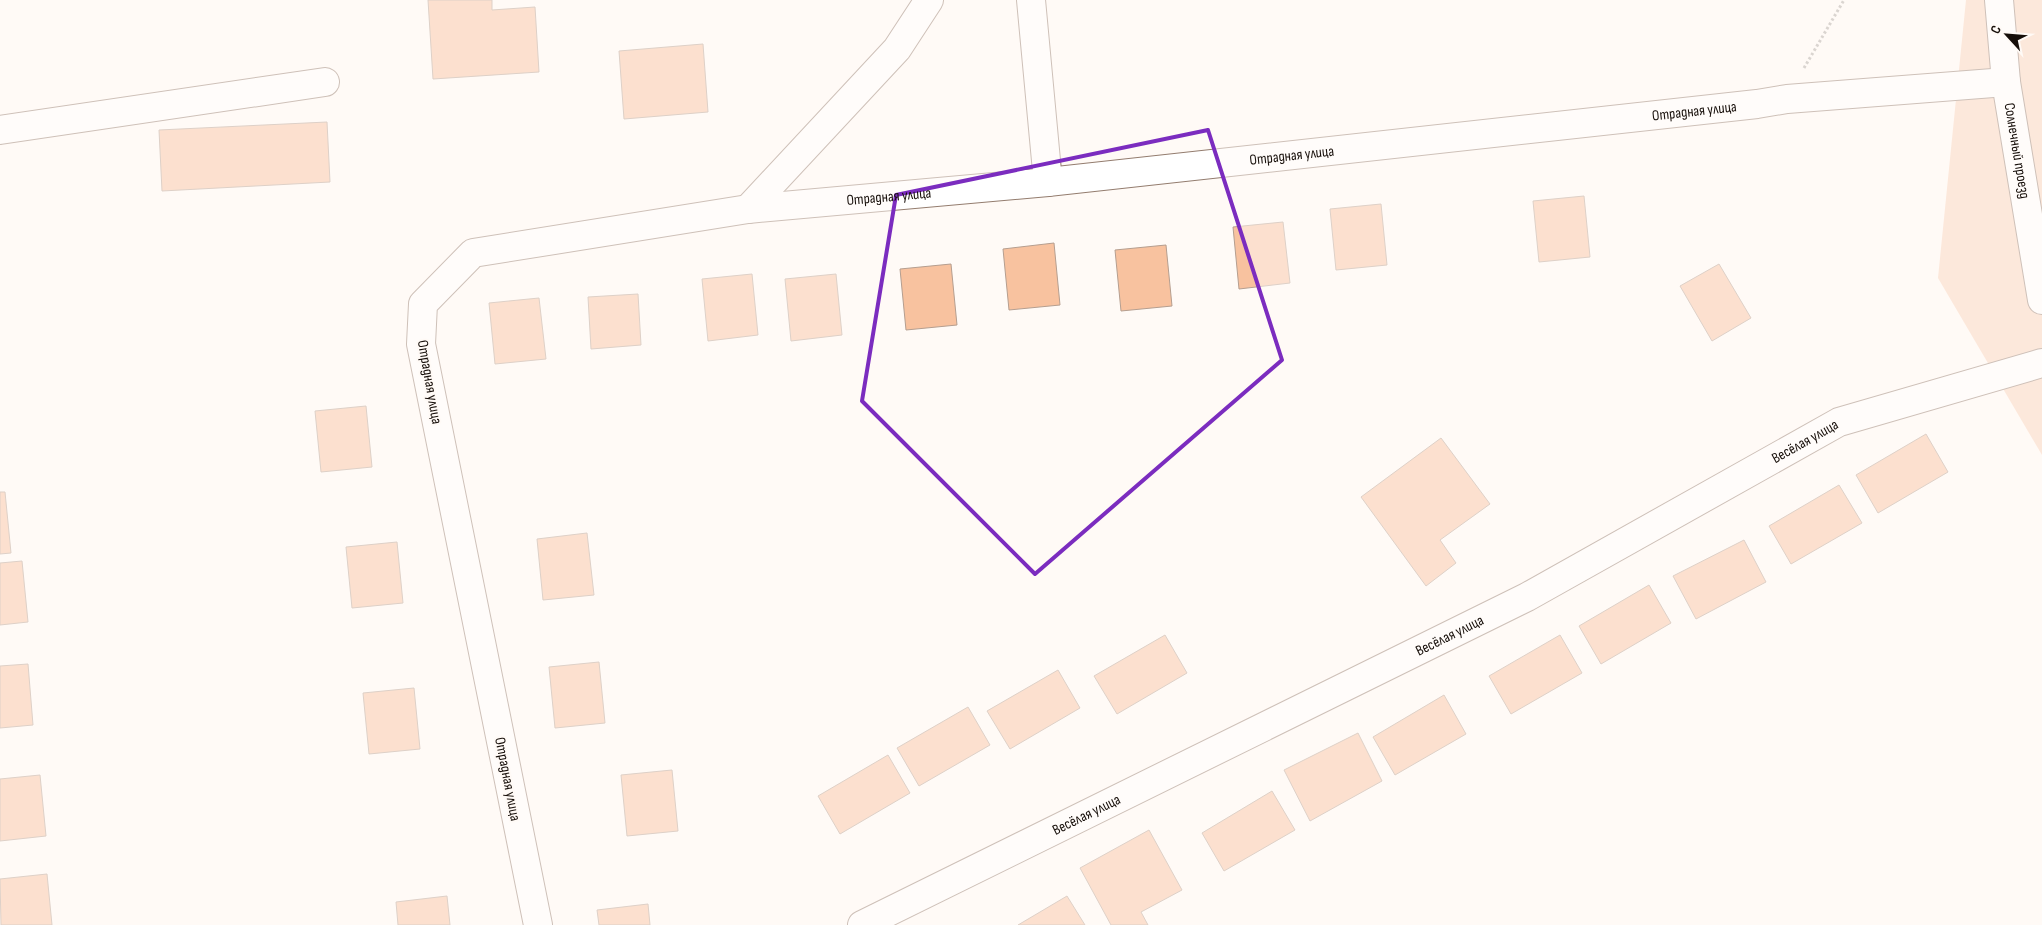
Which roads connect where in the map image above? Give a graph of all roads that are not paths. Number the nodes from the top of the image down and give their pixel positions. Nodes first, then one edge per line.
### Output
1 (929, 0) edge
2 (1031, 0) edge
3 (1999, 0) edge
4 (325, 82) dead end
5 (2006, 82) junction
6 (0, 130) edge
7 (1048, 182) junction
8 (748, 209) junction
9 (2042, 300) edge
10 (2042, 363) edge
11 (538, 925) edge
12 (862, 925) edge

1 - 8 street
2 - 7 street
3 - 5 street, Солнечный проезд
4 - 6 street
5 - 7 street, Отрадная улица
5 - 9 street, Солнечный проезд
7 - 8 street, Отрадная улица
8 - 11 street, Отрадная улица
10 - 12 street, Весёлая улица

